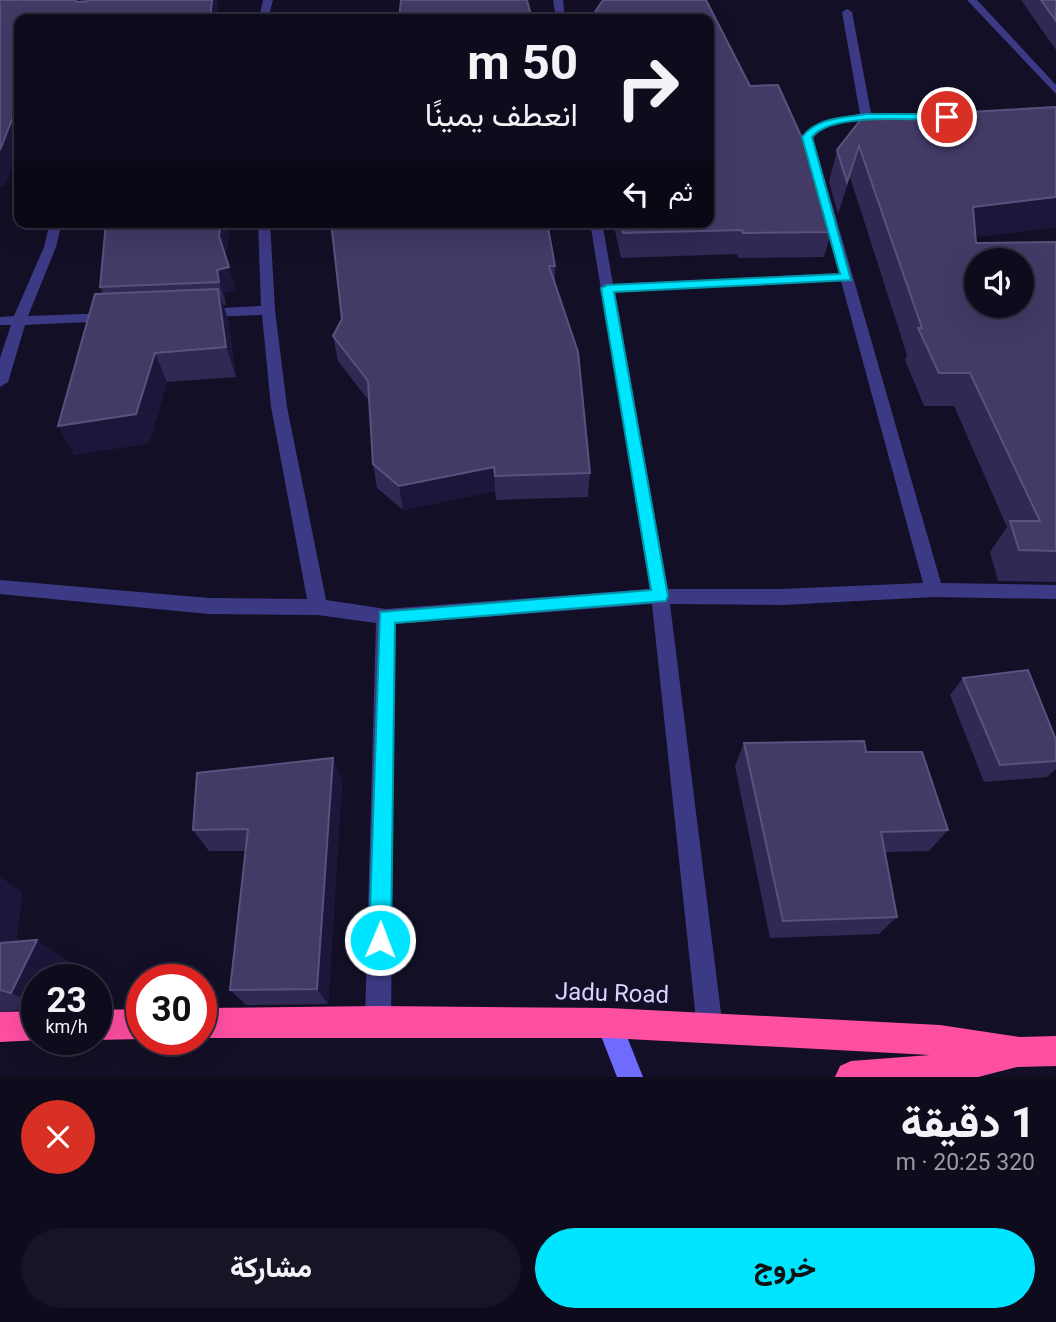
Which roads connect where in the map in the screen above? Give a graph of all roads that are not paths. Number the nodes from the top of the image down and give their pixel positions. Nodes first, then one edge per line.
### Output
1 (972, 0) edge
2 (847, 12) dead end
3 (1056, 92) edge
4 (866, 117) junction
5 (919, 117) edge
6 (55, 228) edge
7 (264, 228) edge
8 (597, 228) edge
9 (847, 277) junction
10 (607, 288) junction
11 (268, 310) junction
12 (185, 314) edge
13 (130, 316) edge
14 (0, 321) edge
15 (19, 321) junction
16 (0, 382) edge
17 (0, 587) edge
18 (934, 590) junction
19 (1056, 592) edge
20 (660, 596) junction
21 (318, 607) junction
22 (386, 617) junction
23 (378, 1021) junction
24 (217, 1023) edge
25 (609, 1023) junction
26 (21, 1026) edge
27 (0, 1027) edge
28 (710, 1029) junction
29 (1056, 1051) edge
30 (1020, 1052) junction
31 (940, 1073) edge
32 (630, 1077) edge
33 (851, 1077) edge

1 - 3 street
2 - 4 street
4 - 5 street
4 - 9 street
6 - 15 street
7 - 11 street
8 - 10 street
9 - 10 street
9 - 18 street
10 - 20 street
11 - 12 street
11 - 21 street
13 - 15 street
14 - 15 street
15 - 16 street
17 - 21 street
18 - 19 street
18 - 20 street
20 - 22 street
20 - 28 street
21 - 22 street
22 - 23 street
23 - 24 highway, Jadu Road
23 - 25 highway, Jadu Road
25 - 28 highway, Jadu Road
25 - 32 street
26 - 27 highway
28 - 30 highway, Jadu Road
29 - 30 highway, Jadu Road
30 - 31 highway, Jadu Road
31 - 33 highway, Jadu Road

